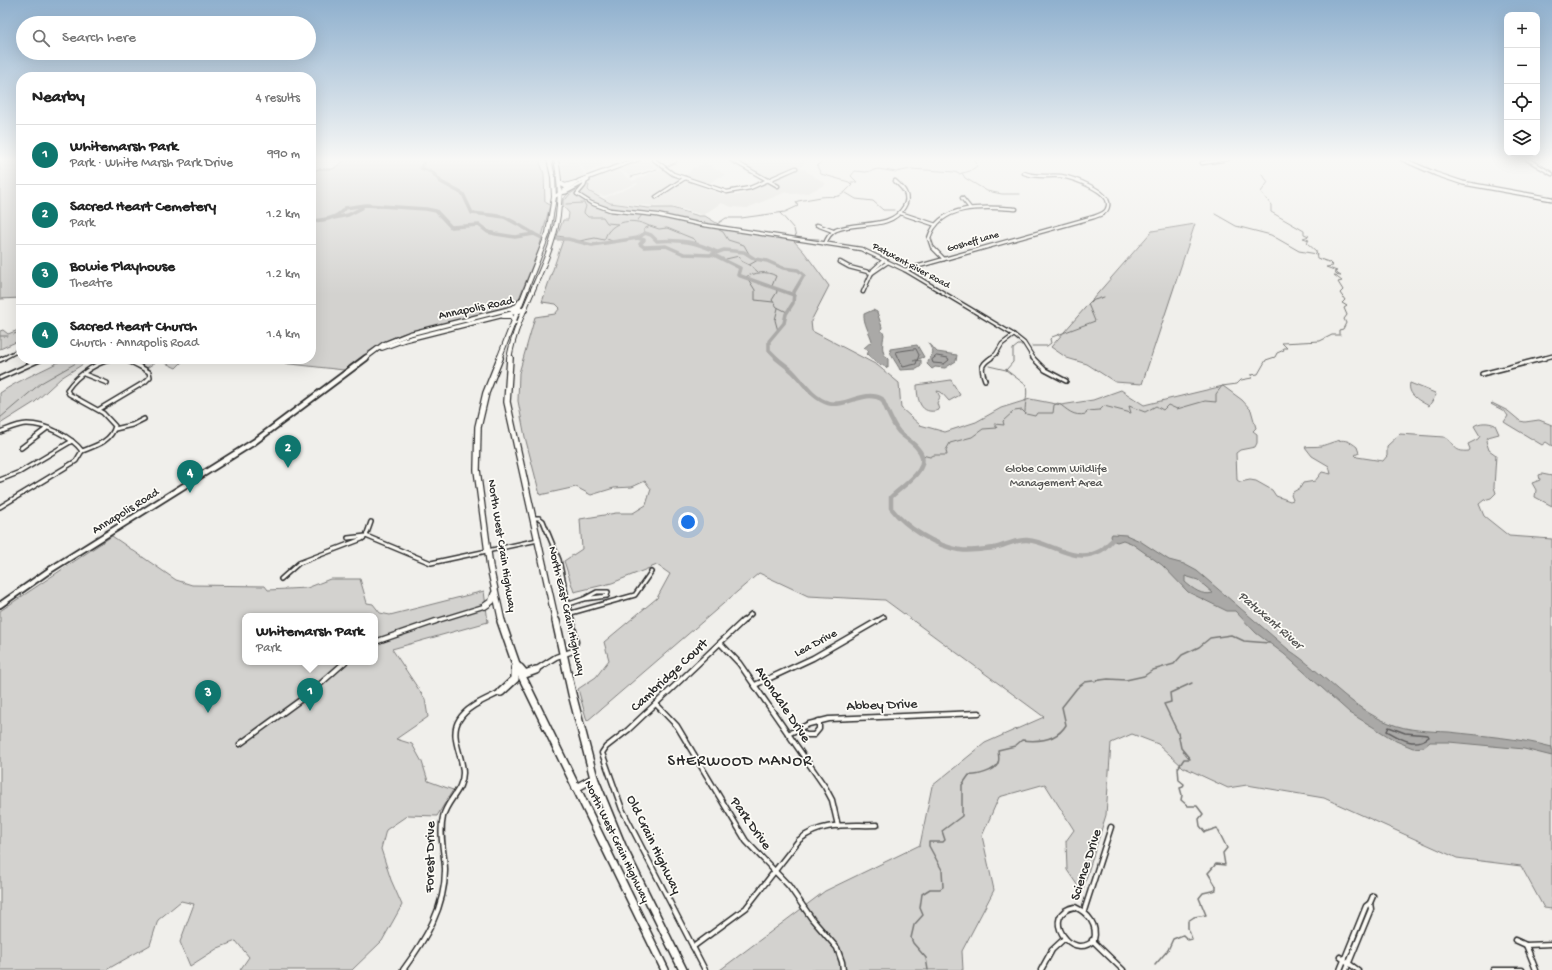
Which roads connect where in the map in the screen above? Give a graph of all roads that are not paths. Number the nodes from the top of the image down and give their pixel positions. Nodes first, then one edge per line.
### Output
1 (554, 204) edge
2 (556, 204) edge
3 (595, 204) edge
4 (906, 204) edge
5 (967, 204) edge
6 (1108, 204) edge
7 (970, 208) junction
8 (1016, 209) dead end
9 (900, 213) junction
10 (817, 225) dead end
11 (936, 225) junction
12 (833, 232) junction
13 (826, 244) junction
14 (944, 258) junction
15 (884, 260) junction
16 (840, 262) dead end
17 (888, 262) junction
18 (905, 270) junction
19 (872, 273) junction
20 (530, 284) junction
21 (863, 292) dead end
22 (509, 310) junction
23 (519, 310) junction
24 (525, 310) junction
25 (503, 316) junction
26 (515, 322) junction
27 (1014, 335) junction
28 (16, 352) edge
29 (1552, 356) edge
30 (0, 360) edge
31 (358, 363) junction
32 (31, 364) edge
33 (102, 364) edge
34 (132, 364) edge
35 (84, 374) junction
36 (1482, 374) dead end
37 (0, 378) edge
38 (985, 380) dead end
39 (1066, 381) dead end
40 (107, 383) dead end
41 (98, 410) junction
42 (144, 419) dead end
43 (46, 429) junction
44 (115, 429) junction
45 (0, 432) edge
46 (72, 441) junction
47 (22, 448) dead end
48 (82, 451) junction
49 (0, 480) edge
50 (0, 507) edge
51 (533, 518) junction
52 (371, 522) dead end
53 (366, 536) junction
54 (348, 538) dead end
55 (538, 540) junction
56 (488, 551) junction
57 (650, 572) dead end
58 (281, 579) dead end
59 (494, 591) junction
60 (584, 599) junction
61 (569, 604) junction
62 (0, 605) edge
63 (486, 606) junction
64 (498, 611) junction
65 (571, 613) junction
66 (752, 614) dead end
67 (884, 617) dead end
68 (378, 641) edge
69 (720, 644) junction
70 (563, 654) junction
71 (514, 658) junction
72 (342, 665) edge
73 (536, 670) joint
74 (755, 685) junction
75 (528, 689) junction
76 (501, 692) junction
77 (656, 704) junction
78 (979, 713) dead end
79 (819, 720) junction
80 (798, 729) junction
81 (788, 734) junction
82 (240, 744) dead end
83 (602, 751) joint
84 (594, 778) junction
85 (576, 788) junction
86 (877, 825) dead end
87 (838, 826) junction
88 (1111, 827) dead end
89 (774, 871) junction
90 (1373, 896) dead end
91 (1370, 903) junction
92 (1084, 910) junction
93 (1065, 938) junction
94 (1092, 940) junction
95 (1515, 940) dead end
96 (1552, 944) edge
97 (1526, 945) junction
98 (693, 946) junction
99 (1342, 958) junction
100 (1349, 964) junction
101 (664, 968) edge
102 (403, 970) edge
103 (683, 970) edge
104 (705, 970) edge
105 (843, 970) edge
106 (1041, 970) edge
107 (1123, 970) edge
108 (1340, 970) edge
109 (1346, 970) edge
110 (1358, 970) edge
111 (1493, 970) edge
112 (1522, 970) edge
113 (1536, 970) edge

1 - 20 highway, North West Crain Highway
2 - 24 highway, North East Crain Highway
3 - 13 street, Patuxent River Road
4 - 9 street
5 - 7 street
6 - 14 street, Gosheff Lane
7 - 8 street
7 - 11 street
9 - 11 street
9 - 12 street
10 - 12 street
11 - 14 street
12 - 13 street
13 - 15 street, Patuxent River Road
14 - 18 street, Gosheff Lane
15 - 17 street, Patuxent River Road
15 - 19 street
16 - 19 street
17 - 18 street, Patuxent River Road
17 - 19 street
18 - 27 street, Patuxent River Road
19 - 21 street
20 - 22 highway
20 - 23 highway, North West Crain Highway
22 - 23 main road, Annapolis Road
22 - 31 main road, Annapolis Road
23 - 24 main road, Annapolis Road
23 - 25 main road, Annapolis Road
23 - 26 highway, North West Crain Highway
24 - 51 highway, North East Crain Highway
25 - 26 highway
25 - 31 main road, Annapolis Road
26 - 56 highway, North West Crain Highway
27 - 38 street
27 - 39 street, Patuxent River Road
28 - 30 street
29 - 36 street
31 - 62 main road, Annapolis Road
32 - 37 street
33 - 35 street
34 - 41 street
35 - 40 street
35 - 41 street
41 - 44 street
42 - 44 street
43 - 45 street
43 - 46 street
43 - 47 street
44 - 48 street
46 - 48 street
46 - 49 street
48 - 50 street
51 - 55 highway, North East Crain Highway
51 - 61 street
52 - 53 street
53 - 54 street
53 - 56 street
53 - 58 street
55 - 56 street
55 - 70 highway, North East Crain Highway
56 - 59 highway, North West Crain Highway
57 - 65 street
59 - 63 highway
59 - 64 highway, North West Crain Highway
60 - 60 street
60 - 61 street
61 - 65 street
63 - 64 highway
63 - 68 street
64 - 71 highway, North West Crain Highway
65 - 70 street
66 - 69 street, Cambridge Court
67 - 74 street, Lea Drive
69 - 74 street, Avondale Drive
69 - 77 street, Cambridge Court
70 - 73 street
70 - 84 highway, North East Crain Highway
71 - 73 highway
71 - 75 highway, North West Crain Highway
71 - 76 highway
72 - 82 street
74 - 81 street, Avondale Drive
75 - 76 highway
75 - 85 highway, North West Crain Highway
76 - 102 street, Forest Drive
77 - 83 street, Cambridge Court
77 - 89 street, Park Drive
78 - 79 street, Abbey Drive
79 - 80 street, Abbey Drive
79 - 80 street
80 - 81 street, Abbey Drive
81 - 87 street, Avondale Drive
83 - 98 street, Old Crain Highway
84 - 85 highway
84 - 103 highway, North East Crain Highway
85 - 101 highway, North West Crain Highway
86 - 87 street
87 - 89 street
88 - 92 street, Science Drive
89 - 98 street
89 - 105 street, Park Drive
90 - 91 street
91 - 99 street
91 - 100 street
92 - 93 street
92 - 94 street
93 - 94 street
93 - 106 street
94 - 107 street
95 - 97 street
96 - 97 street
97 - 113 street
98 - 104 street, Old Crain Highway
99 - 100 street
99 - 108 street
100 - 109 street
100 - 110 street
111 - 112 street

